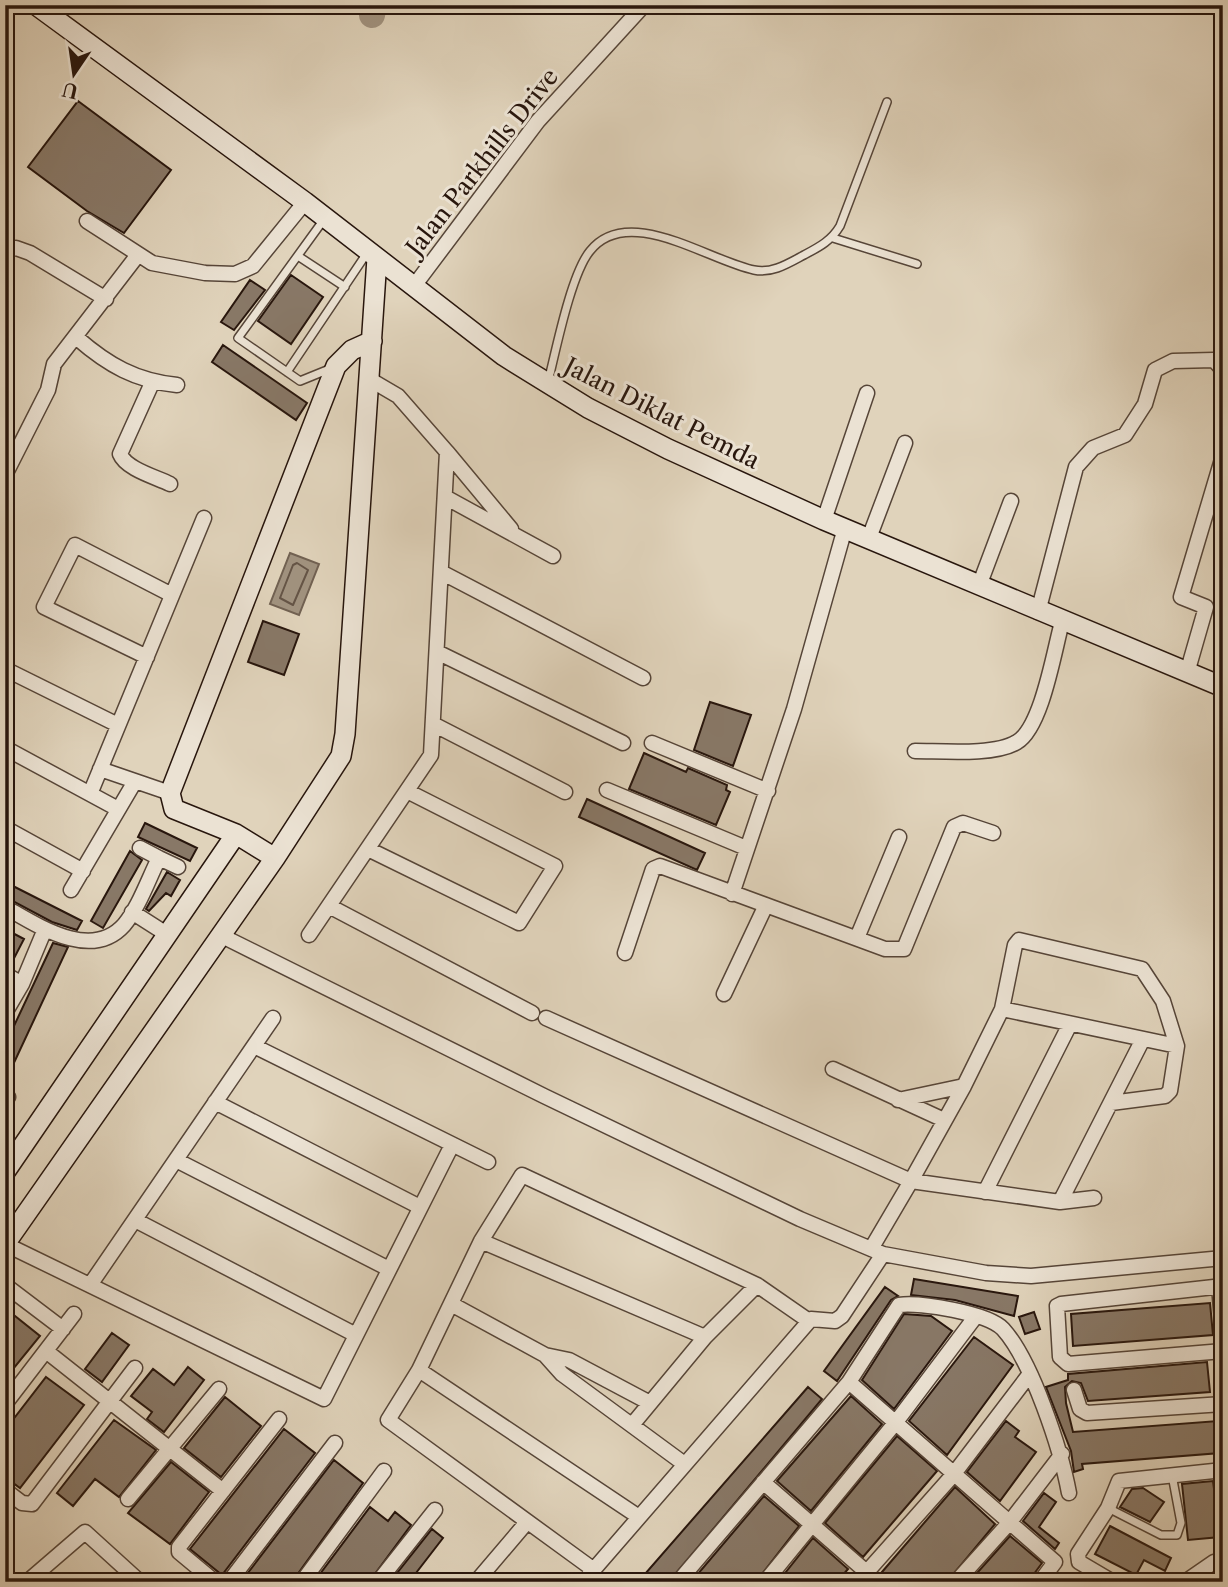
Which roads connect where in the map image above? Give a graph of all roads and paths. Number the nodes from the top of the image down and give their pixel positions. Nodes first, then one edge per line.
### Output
1 (36, 5) edge
2 (644, 5) edge
3 (887, 102) dead end
4 (305, 202) junction
5 (325, 218) junction
6 (87, 221) dead end
7 (833, 238) junction
8 (5, 250) edge
9 (373, 255) junction
10 (137, 256) junction
11 (298, 256) junction
12 (917, 264) dead end
13 (414, 286) junction
14 (345, 287) junction
15 (106, 299) junction
16 (77, 338) junction
17 (372, 341) junction
18 (336, 366) junction
19 (1223, 370) edge
20 (287, 372) junction
21 (369, 379) junction
22 (548, 382) junction
23 (152, 383) junction
24 (177, 385) dead end
25 (867, 393) dead end
26 (905, 443) dead end
27 (447, 452) junction
28 (1223, 456) edge
29 (5, 475) edge
30 (170, 484) dead end
31 (445, 497) junction
32 (1011, 501) dead end
33 (204, 518) dead end
34 (824, 520) junction
35 (845, 528) junction
36 (516, 536) junction
37 (869, 537) junction
38 (553, 556) dead end
39 (441, 572) junction
40 (979, 586) junction
41 (172, 595) junction
42 (1038, 612) junction
43 (1062, 622) junction
44 (437, 652) junction
45 (146, 657) junction
46 (5, 668) edge
47 (1187, 673) junction
48 (643, 678) dead end
49 (1223, 687) edge
50 (118, 724) junction
51 (433, 724) junction
52 (623, 743) dead end
53 (652, 743) dead end
54 (5, 748) edge
55 (915, 751) dead end
56 (100, 769) junction
57 (134, 783) junction
58 (607, 790) dead end
59 (407, 791) junction
60 (768, 791) junction
61 (565, 792) dead end
62 (170, 793) junction
63 (90, 794) junction
64 (118, 809) junction
65 (5, 828) edge
66 (993, 833) dead end
67 (240, 836) junction
68 (899, 836) dead end
69 (139, 848) dead end
70 (746, 848) junction
71 (368, 849) junction
72 (271, 855) junction
73 (159, 858) junction
74 (178, 867) dead end
75 (83, 871) junction
76 (71, 890) dead end
77 (732, 894) junction
78 (766, 905) junction
79 (329, 906) junction
80 (5, 907) edge
81 (132, 912) junction
82 (45, 929) junction
83 (220, 934) junction
84 (168, 935) junction
85 (309, 935) dead end
86 (857, 938) junction
87 (625, 953) dead end
88 (5, 974) edge
89 (22, 984) junction
90 (724, 994) dead end
91 (1002, 1009) junction
92 (5, 1013) edge
93 (273, 1018) dead end
94 (1070, 1024) junction
95 (1143, 1039) junction
96 (254, 1046) junction
97 (1177, 1046) junction
98 (834, 1069) dead end
99 (964, 1086) junction
100 (898, 1100) junction
101 (215, 1102) junction
102 (1111, 1103) junction
103 (944, 1120) junction
104 (452, 1145) junction
105 (176, 1160) junction
106 (488, 1163) dead end
107 (5, 1172) edge
108 (911, 1181) junction
109 (985, 1192) junction
110 (1094, 1198) dead end
111 (1060, 1202) junction
112 (420, 1208) junction
113 (135, 1220) junction
114 (481, 1241) junction
115 (6, 1245) edge
116 (877, 1251) junction
117 (1223, 1258) edge
118 (389, 1269) junction
119 (5, 1285) edge
120 (90, 1285) junction
121 (757, 1285) junction
122 (1221, 1286) edge
123 (453, 1305) junction
124 (74, 1314) dead end
125 (976, 1316) junction
126 (809, 1321) junction
127 (63, 1329) junction
128 (1223, 1332) edge
129 (356, 1335) junction
130 (705, 1337) junction
131 (46, 1351) junction
132 (1223, 1351) edge
133 (545, 1354) junction
134 (135, 1367) dead end
135 (419, 1370) junction
136 (1029, 1375) junction
137 (849, 1382) junction
138 (219, 1389) dead end
139 (1074, 1390) dead end
140 (8, 1394) edge
141 (111, 1401) junction
142 (650, 1403) junction
143 (1223, 1404) edge
144 (279, 1419) dead end
145 (896, 1422) junction
146 (632, 1425) junction
147 (335, 1443) dead end
148 (172, 1449) junction
149 (1062, 1454) junction
150 (683, 1463) junction
151 (1223, 1470) edge
152 (384, 1471) dead end
153 (953, 1475) junction
154 (1172, 1475) junction
155 (763, 1482) junction
156 (5, 1490) edge
157 (223, 1491) junction
158 (1069, 1493) dead end
159 (128, 1499) dead end
160 (1108, 1508) junction
161 (435, 1510) dead end
162 (639, 1517) junction
163 (527, 1522) junction
164 (1009, 1523) junction
165 (814, 1525) junction
166 (1223, 1561) edge
167 (593, 1570) junction
168 (868, 1578) edge
169 (27, 1582) edge
170 (140, 1582) edge
171 (215, 1582) edge
172 (229, 1582) edge
173 (302, 1582) edge
174 (378, 1582) edge
175 (476, 1582) edge
176 (583, 1582) edge
177 (678, 1582) edge
178 (765, 1582) edge
179 (956, 1582) edge
180 (1040, 1582) edge
181 (1113, 1582) edge
182 (1185, 1582) edge

1 - 4 street, Jalan Diklat Pemda
2 - 13 street, Jalan Parkhills Drive
3 - 7 lane
4 - 5 street, Jalan Diklat Pemda
4 - 10 street
5 - 9 street, Jalan Diklat Pemda
5 - 11 lane
6 - 10 street
7 - 12 lane
7 - 22 lane
8 - 15 street
9 - 13 street, Jalan Diklat Pemda
9 - 14 lane
9 - 17 street
10 - 15 street
11 - 14 lane
11 - 20 lane
13 - 22 street, Jalan Diklat Pemda
14 - 20 lane
15 - 16 street
16 - 23 street
16 - 29 street
17 - 18 street
17 - 21 street
18 - 20 lane
18 - 62 street
19 - 42 street
21 - 27 street
21 - 72 street
22 - 34 street, Jalan Diklat Pemda
23 - 24 street
23 - 30 street
25 - 34 street
26 - 37 street
27 - 31 street
27 - 36 street
28 - 47 street
31 - 36 street
31 - 39 street
32 - 40 street
33 - 41 street
34 - 35 street, Jalan Diklat Pemda
35 - 37 street, Jalan Diklat Pemda
35 - 60 street
36 - 38 street
37 - 40 street, Jalan Diklat Pemda
39 - 44 street
39 - 48 street
40 - 42 street, Jalan Diklat Pemda
41 - 45 street
41 - 45 street
42 - 43 street, Jalan Diklat Pemda
43 - 47 street, Jalan Diklat Pemda
43 - 55 street
44 - 51 street
44 - 52 street
45 - 50 street
46 - 50 street
47 - 49 street, Jalan Diklat Pemda
50 - 56 street
51 - 59 street
51 - 61 street
53 - 60 street
54 - 63 street
56 - 57 street
56 - 63 street
57 - 62 street
57 - 64 street
58 - 70 street
59 - 71 street
59 - 71 street
60 - 70 street
62 - 67 street
63 - 64 street
64 - 75 street
65 - 75 street
66 - 86 street
67 - 72 street
67 - 84 street
68 - 86 street
69 - 73 street
70 - 77 street
71 - 79 street
72 - 83 street
73 - 74 street
73 - 81 street
75 - 76 street
77 - 78 street
77 - 87 street
78 - 86 street
78 - 90 street
79 - 85 street
79 - 108 street
80 - 82 street
81 - 82 street
81 - 84 street
82 - 89 street
83 - 115 street
83 - 116 street
84 - 107 street
88 - 89 street
89 - 92 street
91 - 94 street
91 - 97 street
91 - 99 street
93 - 96 street
94 - 95 street
94 - 109 street
95 - 97 street
95 - 102 street
96 - 101 street
96 - 104 street
97 - 102 street
98 - 100 street
99 - 100 street
99 - 103 street
100 - 103 street
101 - 105 street
101 - 112 street
102 - 111 street
103 - 108 street
104 - 106 street
104 - 112 street
105 - 113 street
105 - 118 street
108 - 109 street
108 - 116 street
109 - 111 street
110 - 111 street
112 - 118 street
113 - 120 street
113 - 129 street
114 - 121 street
114 - 123 street
114 - 130 street
115 - 120 street
116 - 117 street
116 - 126 street
118 - 129 street
119 - 127 street
120 - 129 street
121 - 126 street
121 - 130 street
122 - 128 street
122 - 132 street
123 - 133 street
123 - 135 street
124 - 127 street
125 - 136 street
125 - 137 street
125 - 145 street
126 - 150 street
127 - 131 street
130 - 142 street
131 - 140 street
131 - 141 street
133 - 142 street
133 - 146 street
134 - 141 street
135 - 162 street
135 - 163 street
136 - 149 street
136 - 153 street
137 - 145 street
137 - 155 street
138 - 148 street
139 - 143 street
141 - 148 street
141 - 156 street
142 - 146 street
144 - 157 street
145 - 153 street
145 - 165 street
146 - 150 street
147 - 172 street
148 - 157 street
148 - 159 street
149 - 158 street
149 - 164 street
150 - 162 street
151 - 154 street
152 - 173 street
153 - 164 street
153 - 168 street
154 - 160 street
154 - 160 lane
155 - 165 street
155 - 177 street
157 - 171 street
160 - 181 street
161 - 174 street
162 - 167 street
163 - 167 street
163 - 175 street
164 - 179 street
164 - 180 street
165 - 168 street
165 - 178 street
166 - 182 street
167 - 176 street
169 - 170 street

